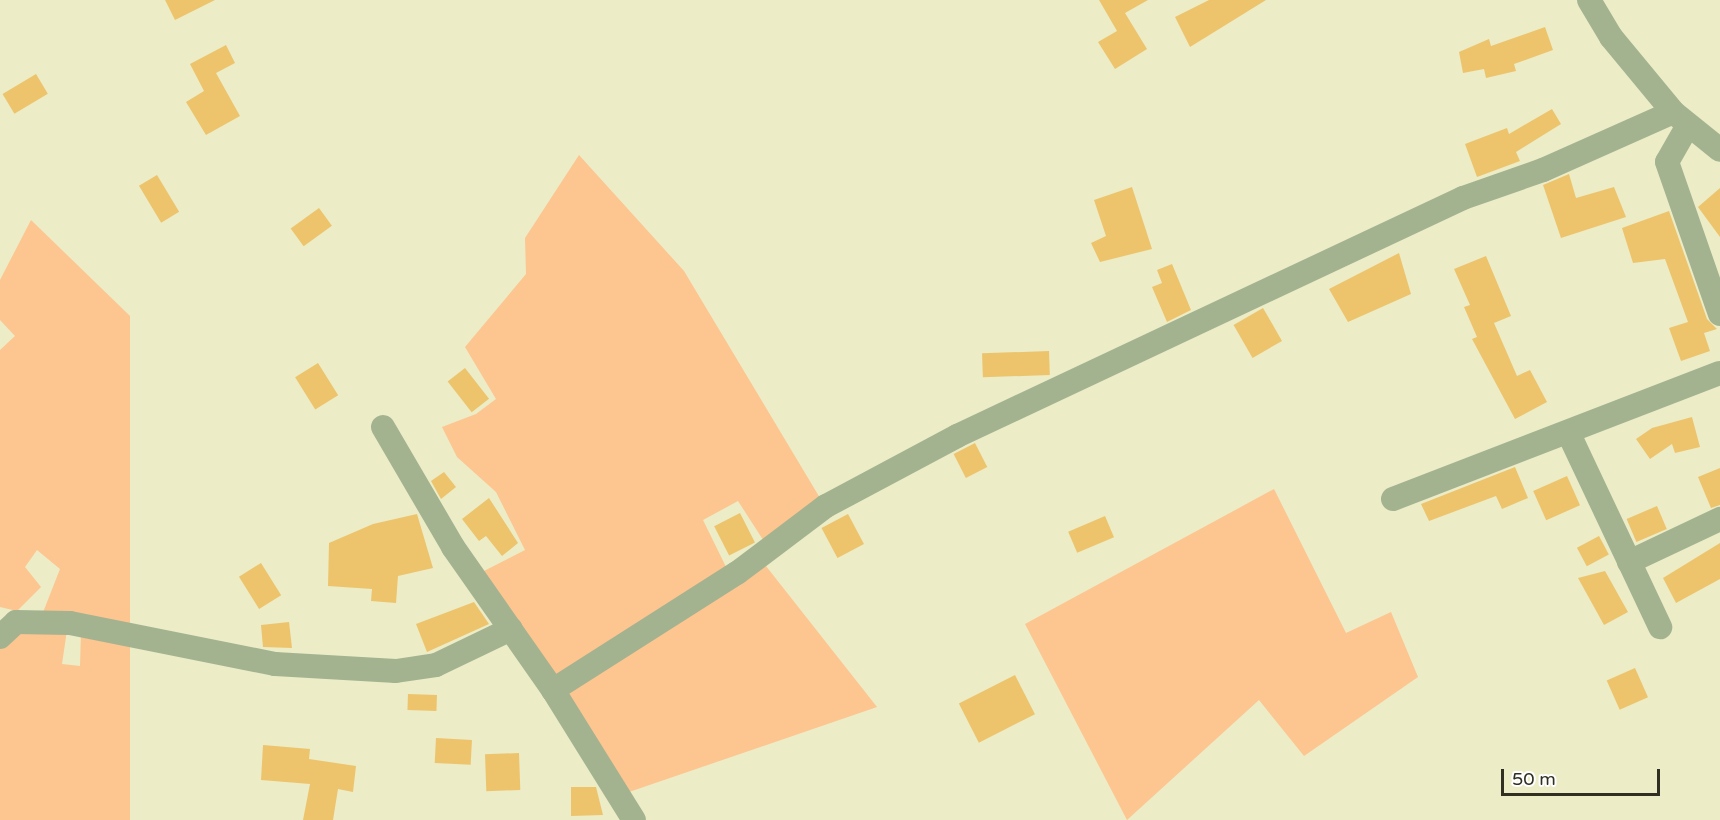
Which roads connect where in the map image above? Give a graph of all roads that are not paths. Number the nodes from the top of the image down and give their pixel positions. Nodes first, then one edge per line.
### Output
1 (1589, 0) edge
2 (1680, 120) junction
3 (1720, 150) edge
4 (1720, 314) edge
5 (1720, 373) edge
6 (383, 427) dead end
7 (1569, 432) junction
8 (1393, 499) dead end
9 (1720, 519) edge
10 (1629, 562) junction
11 (1660, 627) dead end
12 (511, 629) junction
13 (0, 637) edge
14 (553, 690) junction
15 (634, 820) edge

1 - 2 street
2 - 3 street
2 - 4 street
2 - 14 street
5 - 7 street
6 - 12 street
7 - 8 street
7 - 10 street
9 - 10 street
10 - 11 street
12 - 13 street
12 - 14 street
14 - 15 street

